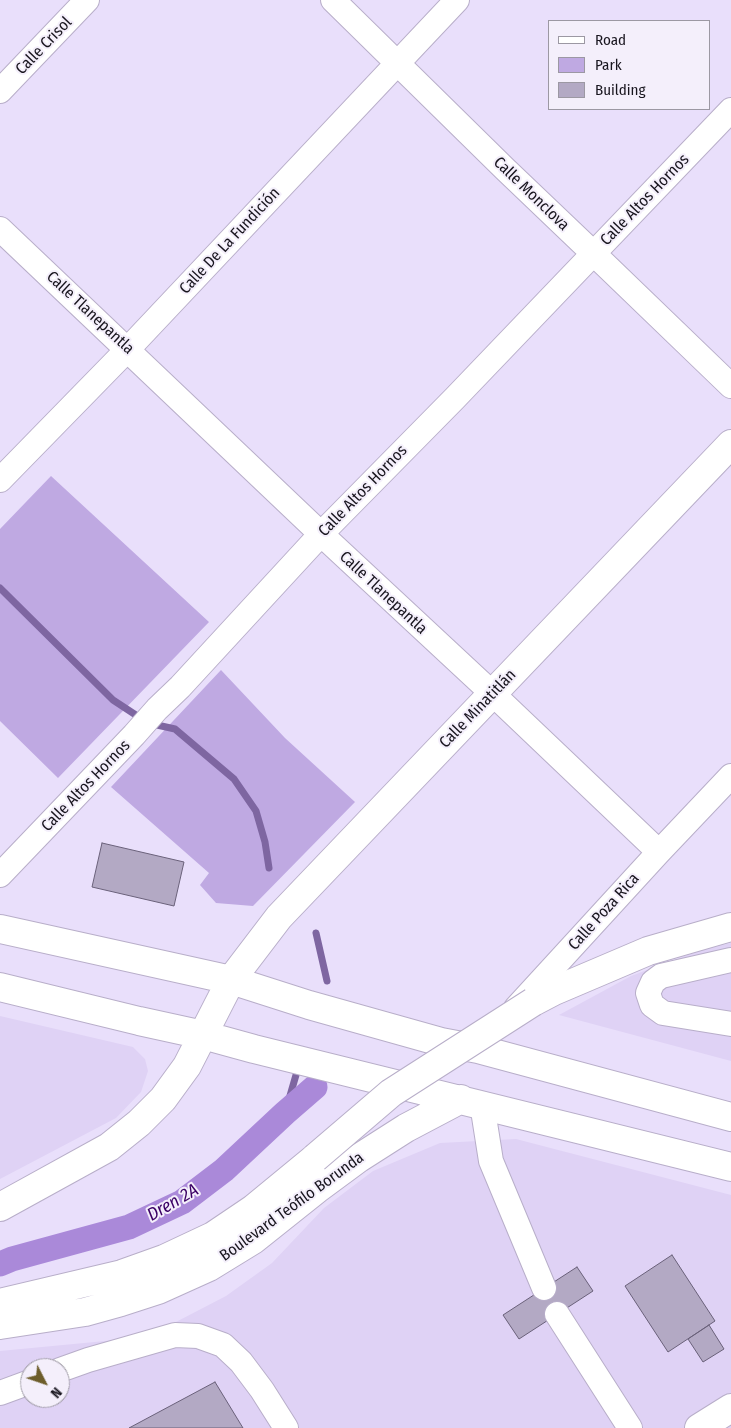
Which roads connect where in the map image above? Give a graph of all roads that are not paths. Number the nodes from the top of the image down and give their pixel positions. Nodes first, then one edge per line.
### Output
1 (87, 0) edge
2 (333, 0) edge
3 (457, 0) edge
4 (397, 63) junction
5 (0, 91) edge
6 (731, 110) edge
7 (0, 229) edge
8 (593, 253) junction
9 (128, 349) junction
10 (731, 386) edge
11 (731, 444) edge
12 (0, 480) edge
13 (321, 534) junction
14 (493, 694) junction
15 (731, 776) edge
16 (659, 852) junction
17 (3, 869) edge
18 (731, 927) edge
19 (0, 930) edge
20 (731, 960) edge
21 (231, 980) junction
22 (0, 987) edge
23 (731, 1024) edge
24 (203, 1035) junction
25 (478, 1049) junction
26 (471, 1102) junction
27 (731, 1117) edge
28 (731, 1167) edge
29 (0, 1206) edge
30 (544, 1288) dead end
31 (0, 1303) edge
32 (557, 1314) dead end
33 (0, 1325) edge
34 (70, 1366) edge
35 (20, 1386) edge
36 (0, 1393) edge
37 (731, 1408) edge
38 (286, 1428) edge
39 (630, 1428) edge
40 (699, 1428) edge

1 - 5 street, Calle Crisol
2 - 4 street, Calle Monclova
3 - 4 street, Calle De La Fundición
4 - 8 street, Calle Monclova
4 - 9 street, Calle De La Fundición
6 - 8 street, Calle Altos Hornos
7 - 9 street, Calle Tlanepantla
8 - 10 street, Calle Monclova
8 - 13 street, Calle Altos Hornos
9 - 12 street, Calle De La Fundición
9 - 13 street, Calle Tlanepantla
11 - 14 main road, Calle Minatitlán
13 - 14 street, Calle Tlanepantla
13 - 17 street, Calle Altos Hornos
14 - 16 street, Calle Tlanepantla
14 - 21 main road, Calle Minatitlán
15 - 16 street, Calle Poza Rica
16 - 25 street, Calle Poza Rica
18 - 31 main road, bridge
19 - 21 main road
20 - 23 street
21 - 24 main road
21 - 25 main road
22 - 24 main road
24 - 26 main road
24 - 29 main road
25 - 27 main road
26 - 28 main road
26 - 30 street
26 - 33 main road, Boulevard Teófilo Borunda
32 - 39 street
34 - 38 street
35 - 36 street
37 - 40 main road

